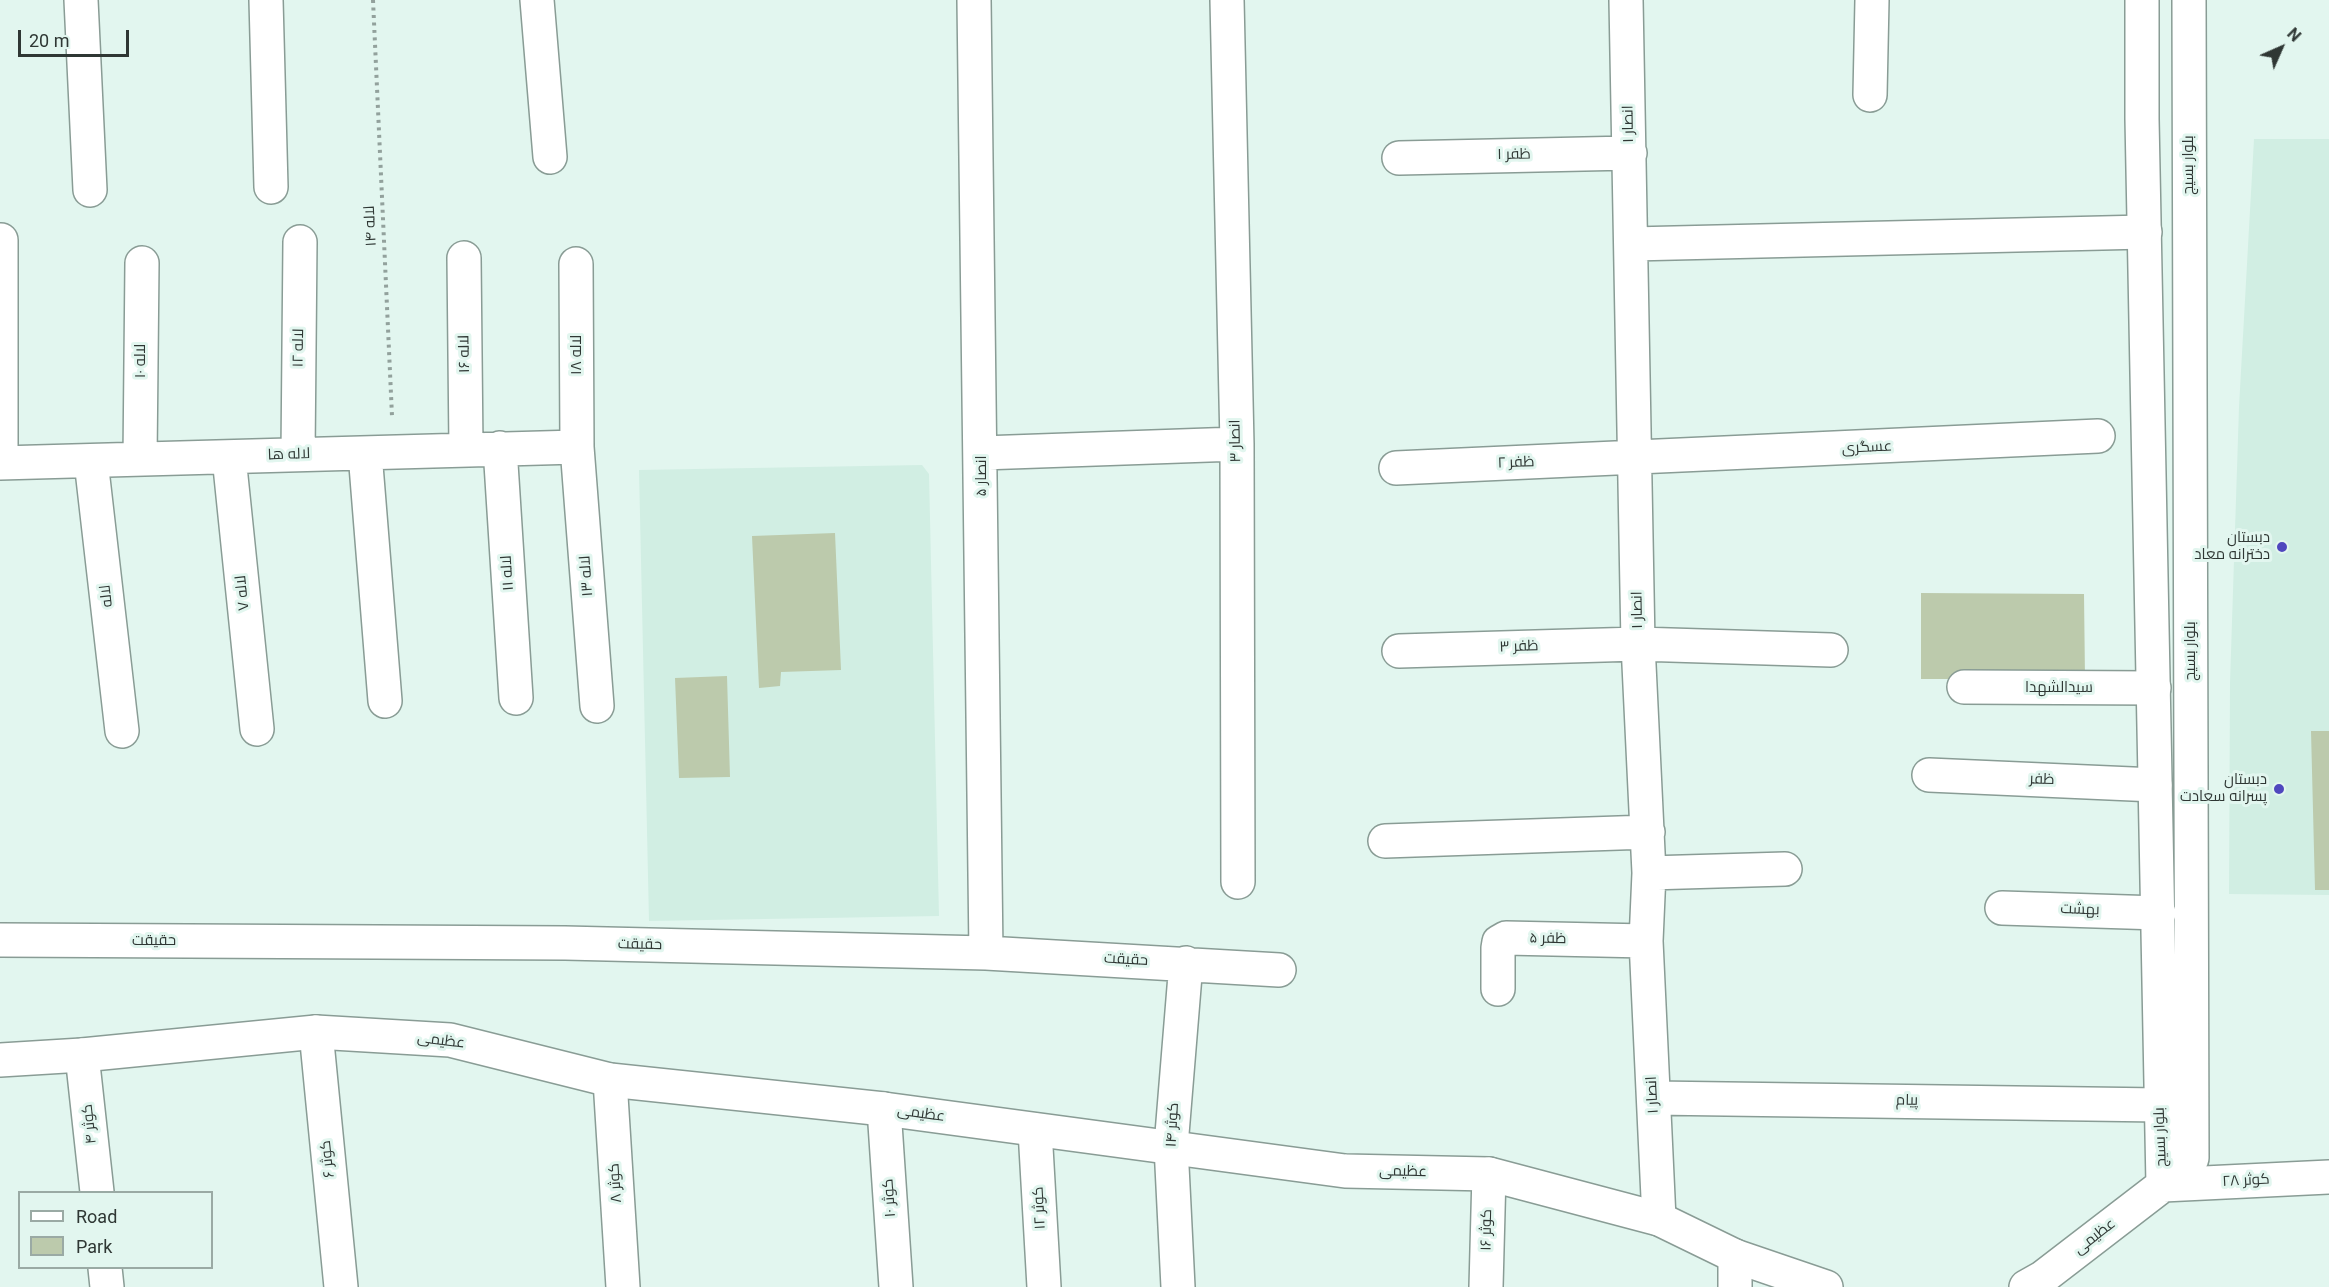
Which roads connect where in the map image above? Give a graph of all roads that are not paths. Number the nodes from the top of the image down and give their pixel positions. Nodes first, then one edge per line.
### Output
1 (81, 0) edge
2 (266, 0) edge
3 (537, 0) edge
4 (974, 0) edge
5 (1227, 0) edge
6 (1626, 0) edge
7 (1872, 0) edge
8 (2142, 0) edge
9 (2189, 0) edge
10 (1870, 95) dead end
11 (1630, 153) junction
12 (550, 157) dead end
13 (1399, 158) dead end
14 (271, 187) dead end
15 (90, 190) dead end
16 (2145, 232) junction
17 (1, 240) edge
18 (300, 242) dead end
19 (1632, 244) junction
20 (464, 258) dead end
21 (142, 263) dead end
22 (576, 264) dead end
23 (2098, 436) dead end
24 (1237, 444) junction
25 (577, 447) junction
26 (500, 448) junction
27 (466, 449) junction
28 (379, 452) junction
29 (982, 453) junction
30 (298, 454) junction
31 (229, 457) junction
32 (140, 459) junction
33 (1636, 459) junction
34 (91, 461) junction
35 (1, 463) edge
36 (1396, 468) dead end
37 (1638, 644) junction
38 (1831, 650) dead end
39 (1399, 651) dead end
40 (1964, 687) dead end
41 (2154, 688) junction
42 (516, 698) dead end
43 (385, 701) dead end
44 (597, 706) dead end
45 (258, 729) dead end
46 (122, 731) dead end
47 (1929, 775) dead end
48 (2155, 785) junction
49 (1648, 832) junction
50 (1385, 841) dead end
51 (1785, 869) dead end
52 (1649, 873) junction
53 (1238, 882) dead end
54 (2002, 908) dead end
55 (2159, 913) junction
56 (0, 940) edge
57 (1646, 941) junction
58 (986, 953) junction
59 (1186, 963) junction
60 (1279, 970) dead end
61 (1498, 989) dead end
62 (316, 1032) junction
63 (82, 1055) junction
64 (0, 1060) edge
65 (610, 1080) junction
66 (1654, 1098) junction
67 (2160, 1105) junction
68 (884, 1109) junction
69 (1035, 1130) junction
70 (1171, 1146) junction
71 (1489, 1174) junction
72 (2329, 1177) edge
73 (2163, 1185) junction
74 (97, 1191) edge
75 (1659, 1219) junction
76 (105, 1269) edge
77 (1735, 1271) edge
78 (2037, 1284) edge
79 (107, 1287) edge
80 (341, 1287) edge
81 (623, 1287) edge
82 (896, 1287) edge
83 (1044, 1287) edge
84 (1178, 1287) edge
85 (1486, 1287) edge
86 (1826, 1287) edge

1 - 15 street
2 - 14 street
3 - 12 street
4 - 29 street, انصار ۵
5 - 24 street, انصار ۳
6 - 11 street, انصار ۱
7 - 10 street
8 - 16 street, بلوار بسیج
9 - 73 street, بلوار بسیج
11 - 13 street, ظفر ۱
11 - 19 street, انصار ۱
16 - 19 street
16 - 41 street, بلوار بسیج
17 - 35 street
18 - 30 street, لاله ۱۲
19 - 33 street, انصار ۱
20 - 27 street, لاله ۱۶
21 - 32 street, لاله ۱۰
22 - 25 street, لاله ۱۸
23 - 33 street, عسگری
24 - 29 street
24 - 53 street, انصار ۳
25 - 26 street, لاله ها
25 - 44 street, لاله ۱۳
26 - 27 street, لاله ها
26 - 42 street, لاله ۱۱
27 - 28 street, لاله ها
28 - 30 street, لاله ها
28 - 43 street
29 - 58 street, انصار ۵
30 - 31 street, لاله ها
31 - 32 street, لاله ها
31 - 45 street, لاله ۷
32 - 34 street, لاله ها
33 - 36 street, ظفر ۲
33 - 37 street, انصار ۱
34 - 35 street, لاله ها
34 - 46 street, لاله
37 - 38 street, ظفر ۳
37 - 39 street, ظفر ۳
37 - 49 street, انصار ۱
40 - 41 street, سیدالشهدا
41 - 48 street, بلوار بسیج
47 - 48 street, ظفر
48 - 55 street, بلوار بسیج
49 - 50 street
49 - 52 street, انصار ۱
51 - 52 street
52 - 57 street, انصار ۱
54 - 55 street, بهشت
55 - 67 street, بلوار بسیج
56 - 58 street, حقیقت
57 - 61 street, ظفر ۵
57 - 66 street, انصار ۱
58 - 59 street, حقیقت
59 - 60 street, حقیقت
59 - 70 street, کوثر ۱۴
62 - 63 street, عظیمی
62 - 65 street, عظیمی
62 - 80 street, کوثر ۶
63 - 64 street, عظیمی
63 - 74 street, کوثر ۴
65 - 68 street, عظیمی
65 - 81 street, کوثر ۸
66 - 67 street, پیام
66 - 75 street, انصار ۱
67 - 73 street, بلوار بسیج
68 - 69 street, عظیمی
68 - 82 street, کوثر ۱۰
69 - 70 street, عظیمی
69 - 83 street, کوثر ۱۲
70 - 71 street, عظیمی
70 - 84 street, کوثر ۱۴
71 - 75 street, عظیمی
71 - 85 street, کوثر ۱۶
72 - 73 street, کوثر ۲۸
73 - 78 street, عظیمی
75 - 77 street, عظیمی
76 - 79 street
77 - 86 street, عظیمی

